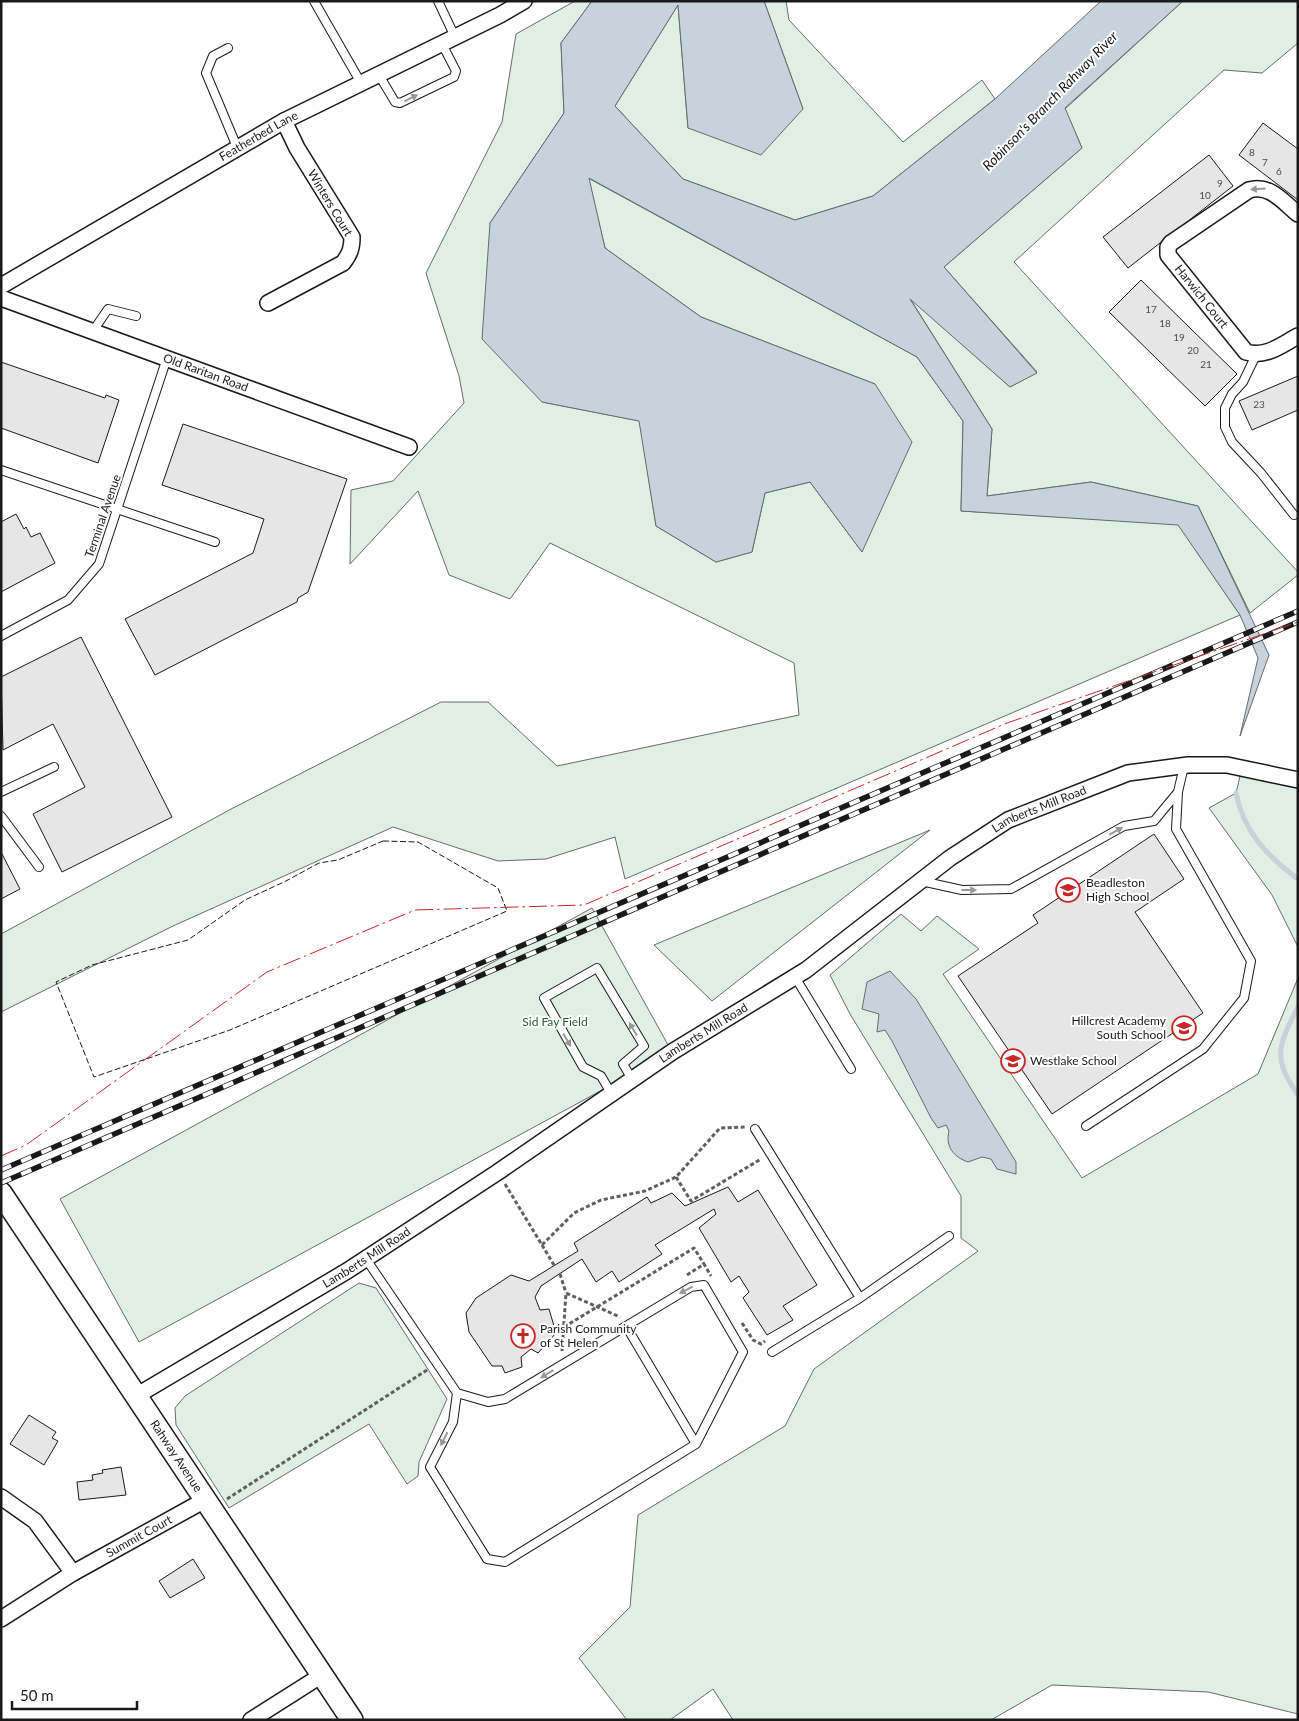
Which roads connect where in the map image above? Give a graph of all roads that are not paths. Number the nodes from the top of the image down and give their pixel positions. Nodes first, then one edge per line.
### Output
1 (314, 1) edge
2 (438, 1) edge
3 (524, 1) edge
4 (449, 40) junction
5 (228, 48) dead end
6 (379, 75) junction
7 (361, 83) junction
8 (284, 121) junction
9 (237, 147) junction
10 (1298, 214) edge
11 (1, 286) edge
12 (1, 298) edge
13 (268, 303) dead end
14 (136, 316) dead end
15 (92, 331) junction
16 (1298, 336) edge
17 (1256, 355) junction
18 (167, 358) junction
19 (409, 447) dead end
20 (1, 470) edge
21 (118, 510) junction
22 (1294, 515) dead end
23 (215, 542) dead end
24 (1, 636) edge
25 (1184, 766) junction
26 (54, 767) dead end
27 (1298, 780) edge
28 (1, 792) edge
29 (1178, 792) junction
30 (1, 816) edge
31 (38, 867) dead end
32 (921, 882) junction
33 (795, 977) junction
34 (851, 1069) dead end
35 (632, 1079) junction
36 (612, 1094) junction
37 (1086, 1126) dead end
38 (753, 1131) road end
39 (1, 1193) edge
40 (950, 1236) dead end
41 (366, 1259) junction
42 (860, 1298) junction
43 (626, 1326) junction
44 (772, 1352) dead end
45 (457, 1393) junction
46 (136, 1396) junction
47 (696, 1444) junction
48 (1, 1496) edge
49 (208, 1504) junction
50 (73, 1573) junction
51 (1, 1618) edge
52 (322, 1675) junction
53 (251, 1720) edge
54 (352, 1720) edge

1 - 7 lane
2 - 4 lane
3 - 4 street, Featherbed Lane
4 - 6 street, Featherbed Lane
6 -> 4 lane
5 - 9 lane
6 - 7 street, Featherbed Lane
7 - 8 street, Featherbed Lane
8 - 9 street, Featherbed Lane
8 - 13 street, Winters Court
9 - 11 street, Featherbed Lane
10 -> 17 street, Harwich Court
12 - 15 street, Old Raritan Road
14 - 15 lane
15 - 18 street, Old Raritan Road
16 - 17 street
17 - 22 lane
18 - 19 street, Old Raritan Road
18 - 21 lane, Terminal Avenue
20 - 21 lane
21 - 23 lane
21 - 24 lane, Terminal Avenue
25 - 27 street, Lamberts Mill Road
25 - 29 lane
25 - 32 street, Lamberts Mill Road
26 - 28 lane
32 -> 29 lane
29 - 37 lane
30 - 31 lane
32 - 33 street, Lamberts Mill Road
33 - 34 lane
33 - 35 street, Lamberts Mill Road
35 - 36 street, Lamberts Mill Road
35 -> 36 lane
36 - 41 street, Lamberts Mill Road
38 - 42 lane
39 - 46 street, Rahway Avenue
40 - 42 lane
41 - 45 lane
41 - 46 street, Lamberts Mill Road
42 - 44 lane
43 -> 45 lane
43 - 47 lane
47 -> 43 lane
45 -> 47 lane
46 - 49 street, Rahway Avenue
48 - 50 street
49 - 50 street, Summit Court
49 - 52 street, Rahway Avenue
50 - 51 street, Summit Court
52 - 53 street
52 - 54 street, Rahway Avenue

